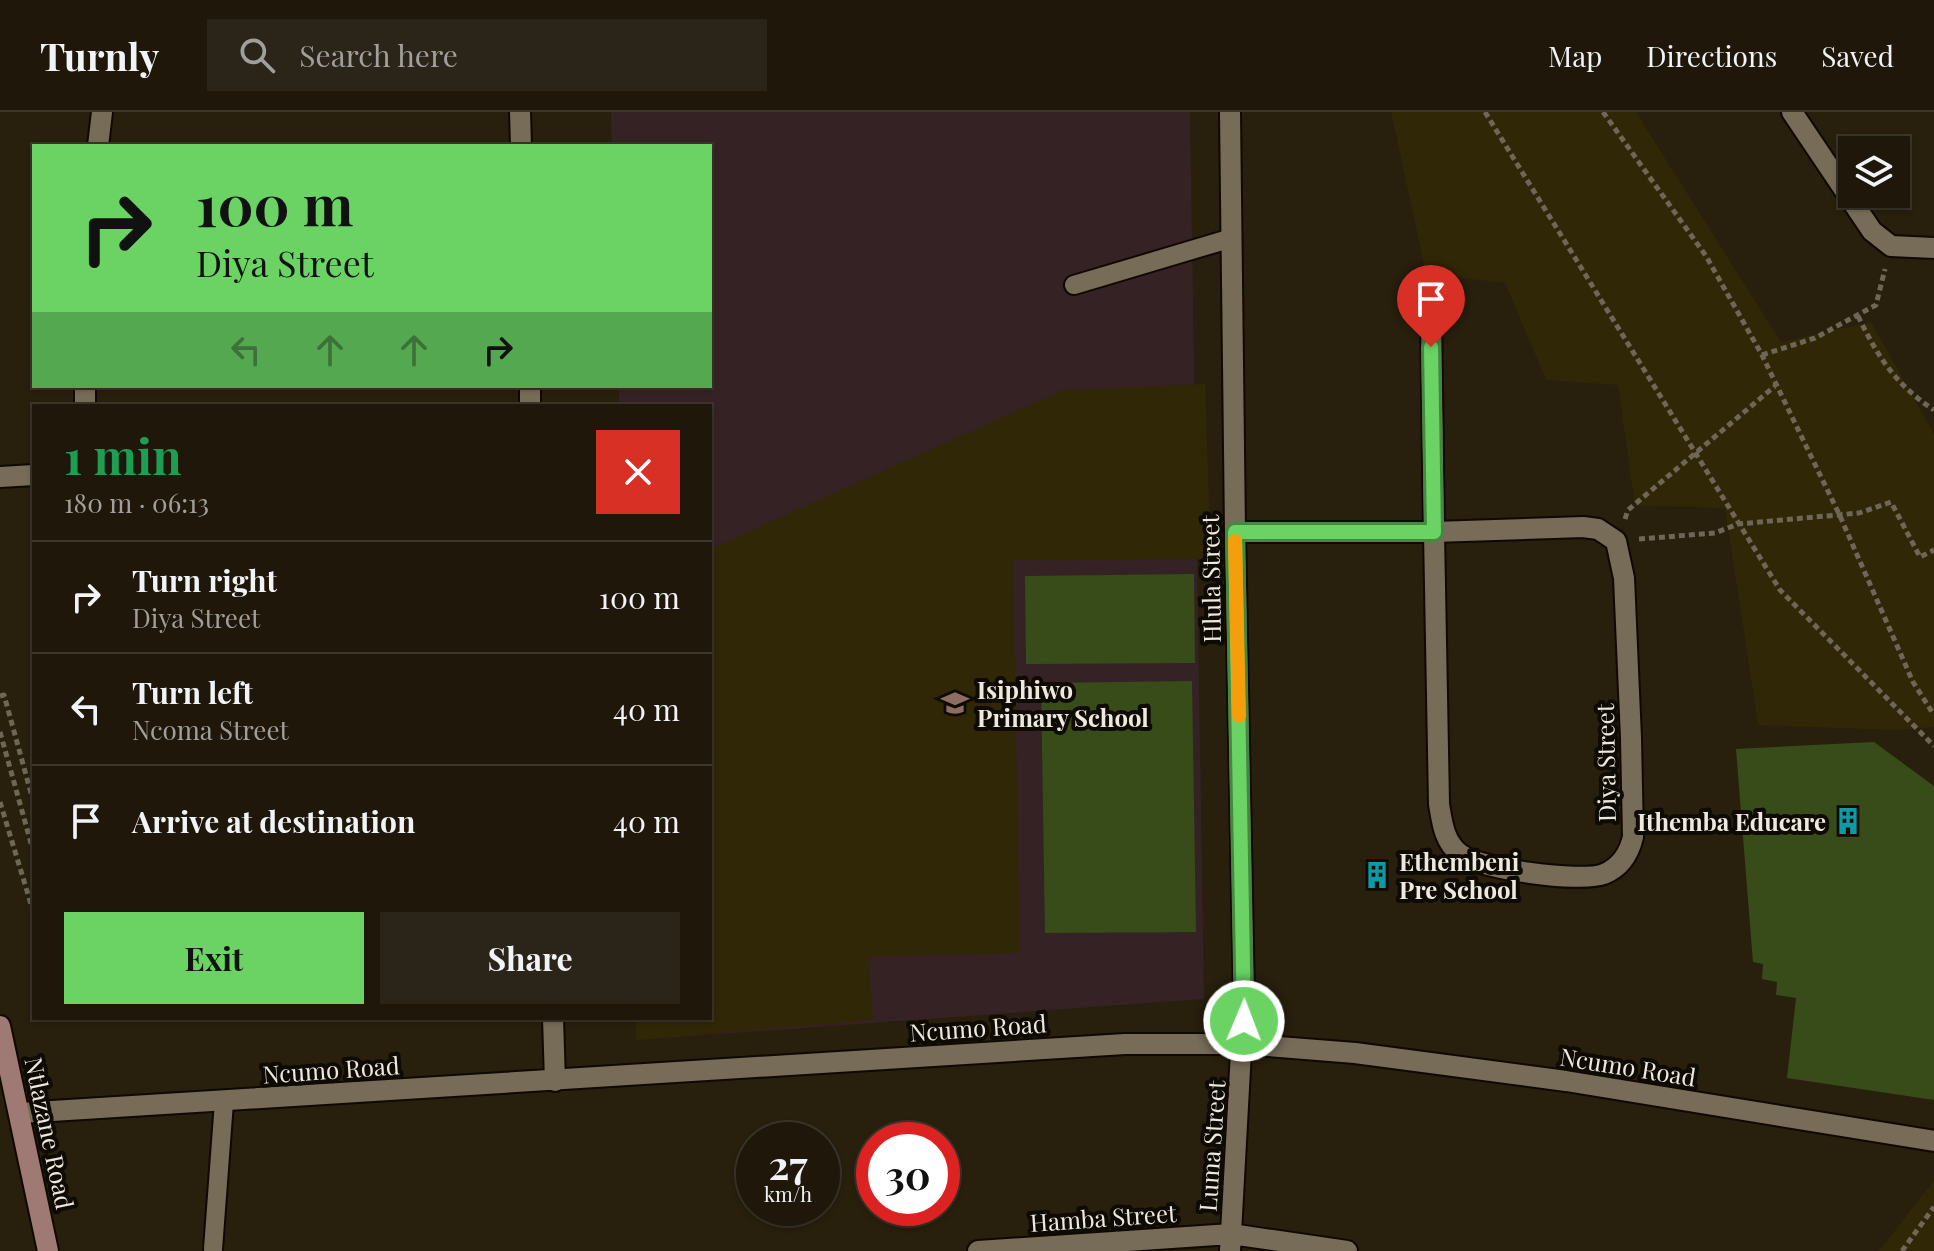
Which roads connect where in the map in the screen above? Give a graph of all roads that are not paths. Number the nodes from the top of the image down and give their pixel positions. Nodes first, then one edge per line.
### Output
1 (102, 112) edge
2 (520, 112) edge
3 (1230, 112) edge
4 (1792, 112) edge
5 (98, 144) edge
6 (521, 144) edge
7 (1232, 238) junction
8 (1934, 248) edge
9 (1074, 285) dead end
10 (1431, 316) dead end
11 (32, 475) edge
12 (0, 477) edge
13 (1235, 532) junction
14 (1434, 532) junction
15 (553, 1020) edge
16 (0, 1026) edge
17 (1243, 1044) junction
18 (555, 1081) junction
19 (224, 1102) junction
20 (20, 1113) junction
21 (1934, 1141) edge
22 (1230, 1243) edge
23 (1054, 1248) edge
24 (213, 1249) dead end
25 (48, 1251) edge
26 (978, 1251) edge
27 (1347, 1251) edge

1 - 5 street
2 - 6 street
3 - 7 street, Hlula Street
4 - 8 street
7 - 9 lane
7 - 13 street, Hlula Street
10 - 14 street, Diya Street
11 - 12 street
13 - 14 street
13 - 17 street, Hlula Street
14 - 14 street, Diya Street
15 - 18 street
16 - 20 street, Ntlazane Road
17 - 18 street, Ncumo Road
17 - 21 street, Ncumo Road
17 - 22 street, Luma Street
18 - 19 street, Ncumo Road
19 - 20 street, Ncumo Road
19 - 24 lane
20 - 25 street, Ntlazane Road
22 - 23 street, Hamba Street
22 - 27 street, Hamba Street
23 - 26 street, Hamba Street

